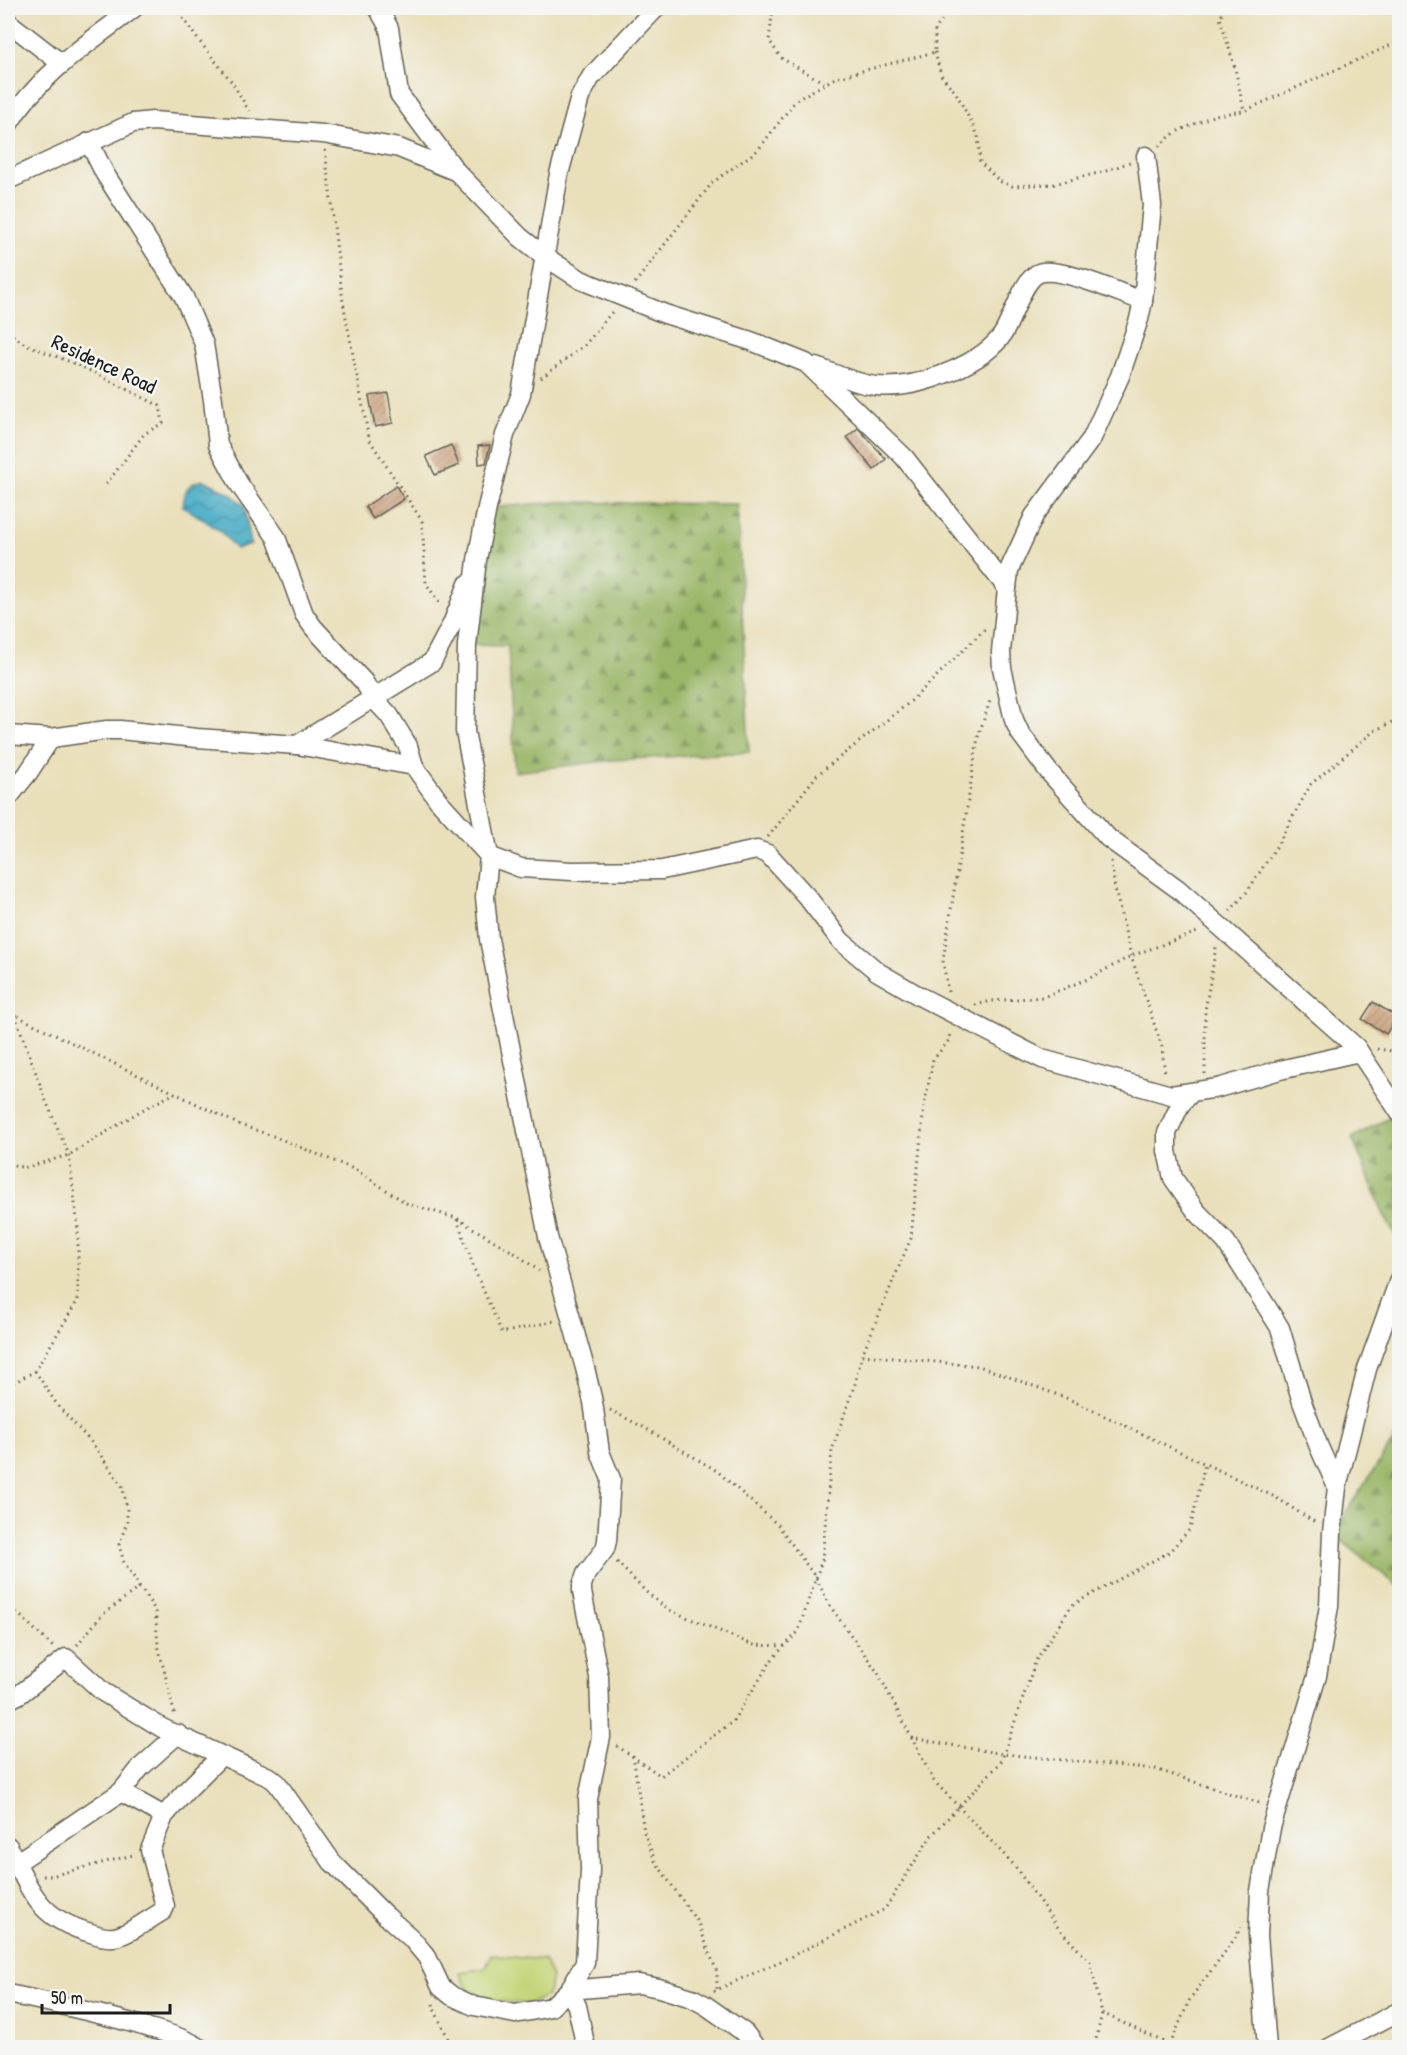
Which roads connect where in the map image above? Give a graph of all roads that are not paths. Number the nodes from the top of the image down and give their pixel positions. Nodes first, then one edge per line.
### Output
1 (134, 8) edge
2 (378, 8) edge
3 (386, 8) edge
4 (656, 8) edge
5 (8, 22) edge
6 (389, 28) junction
7 (62, 64) junction
8 (8, 124) edge
9 (89, 142) junction
10 (1146, 156) road end
11 (456, 171) junction
12 (8, 180) edge
13 (544, 256) junction
14 (1143, 301) junction
15 (806, 363) junction
16 (477, 560) junction
17 (1007, 588) junction
18 (374, 699) junction
19 (8, 735) edge
20 (51, 738) junction
21 (297, 745) junction
22 (414, 766) junction
23 (8, 798) edge
24 (489, 856) junction
25 (1359, 1052) junction
26 (1191, 1093) junction
27 (1400, 1113) edge
28 (1400, 1277) edge
29 (1337, 1486) junction
30 (8, 1700) edge
31 (178, 1734) junction
32 (221, 1756) junction
33 (121, 1791) junction
34 (165, 1816) junction
35 (8, 1846) edge
36 (16, 1873) edge
37 (569, 1990) junction
38 (8, 1994) edge
39 (1400, 2011) edge
40 (200, 2048) edge
41 (586, 2048) edge
42 (756, 2048) edge
43 (1267, 2048) edge
44 (1329, 2048) edge

1 - 7 street
2 - 6 street
3 - 6 street
4 - 13 street
5 - 7 street
6 - 11 street
7 - 8 street
9 - 11 street
9 - 12 street
9 - 18 street
10 - 14 street
11 - 13 street
13 - 15 street
13 - 16 street
14 - 15 street
14 - 17 street
15 - 17 street
16 - 18 street
16 - 24 street
17 - 25 street
18 - 21 street
18 - 22 street
19 - 20 street
20 - 21 street
20 - 23 street
21 - 22 street
22 - 24 street
24 - 26 street
24 - 37 street
25 - 26 street
25 - 27 street
26 - 29 street
28 - 29 street
29 - 43 street
30 - 31 street
31 - 32 street
31 - 33 street
32 - 34 street
32 - 37 street
33 - 34 street
33 - 36 street
34 - 36 street
35 - 36 street
37 - 41 street
37 - 42 street
38 - 40 street
39 - 44 street

